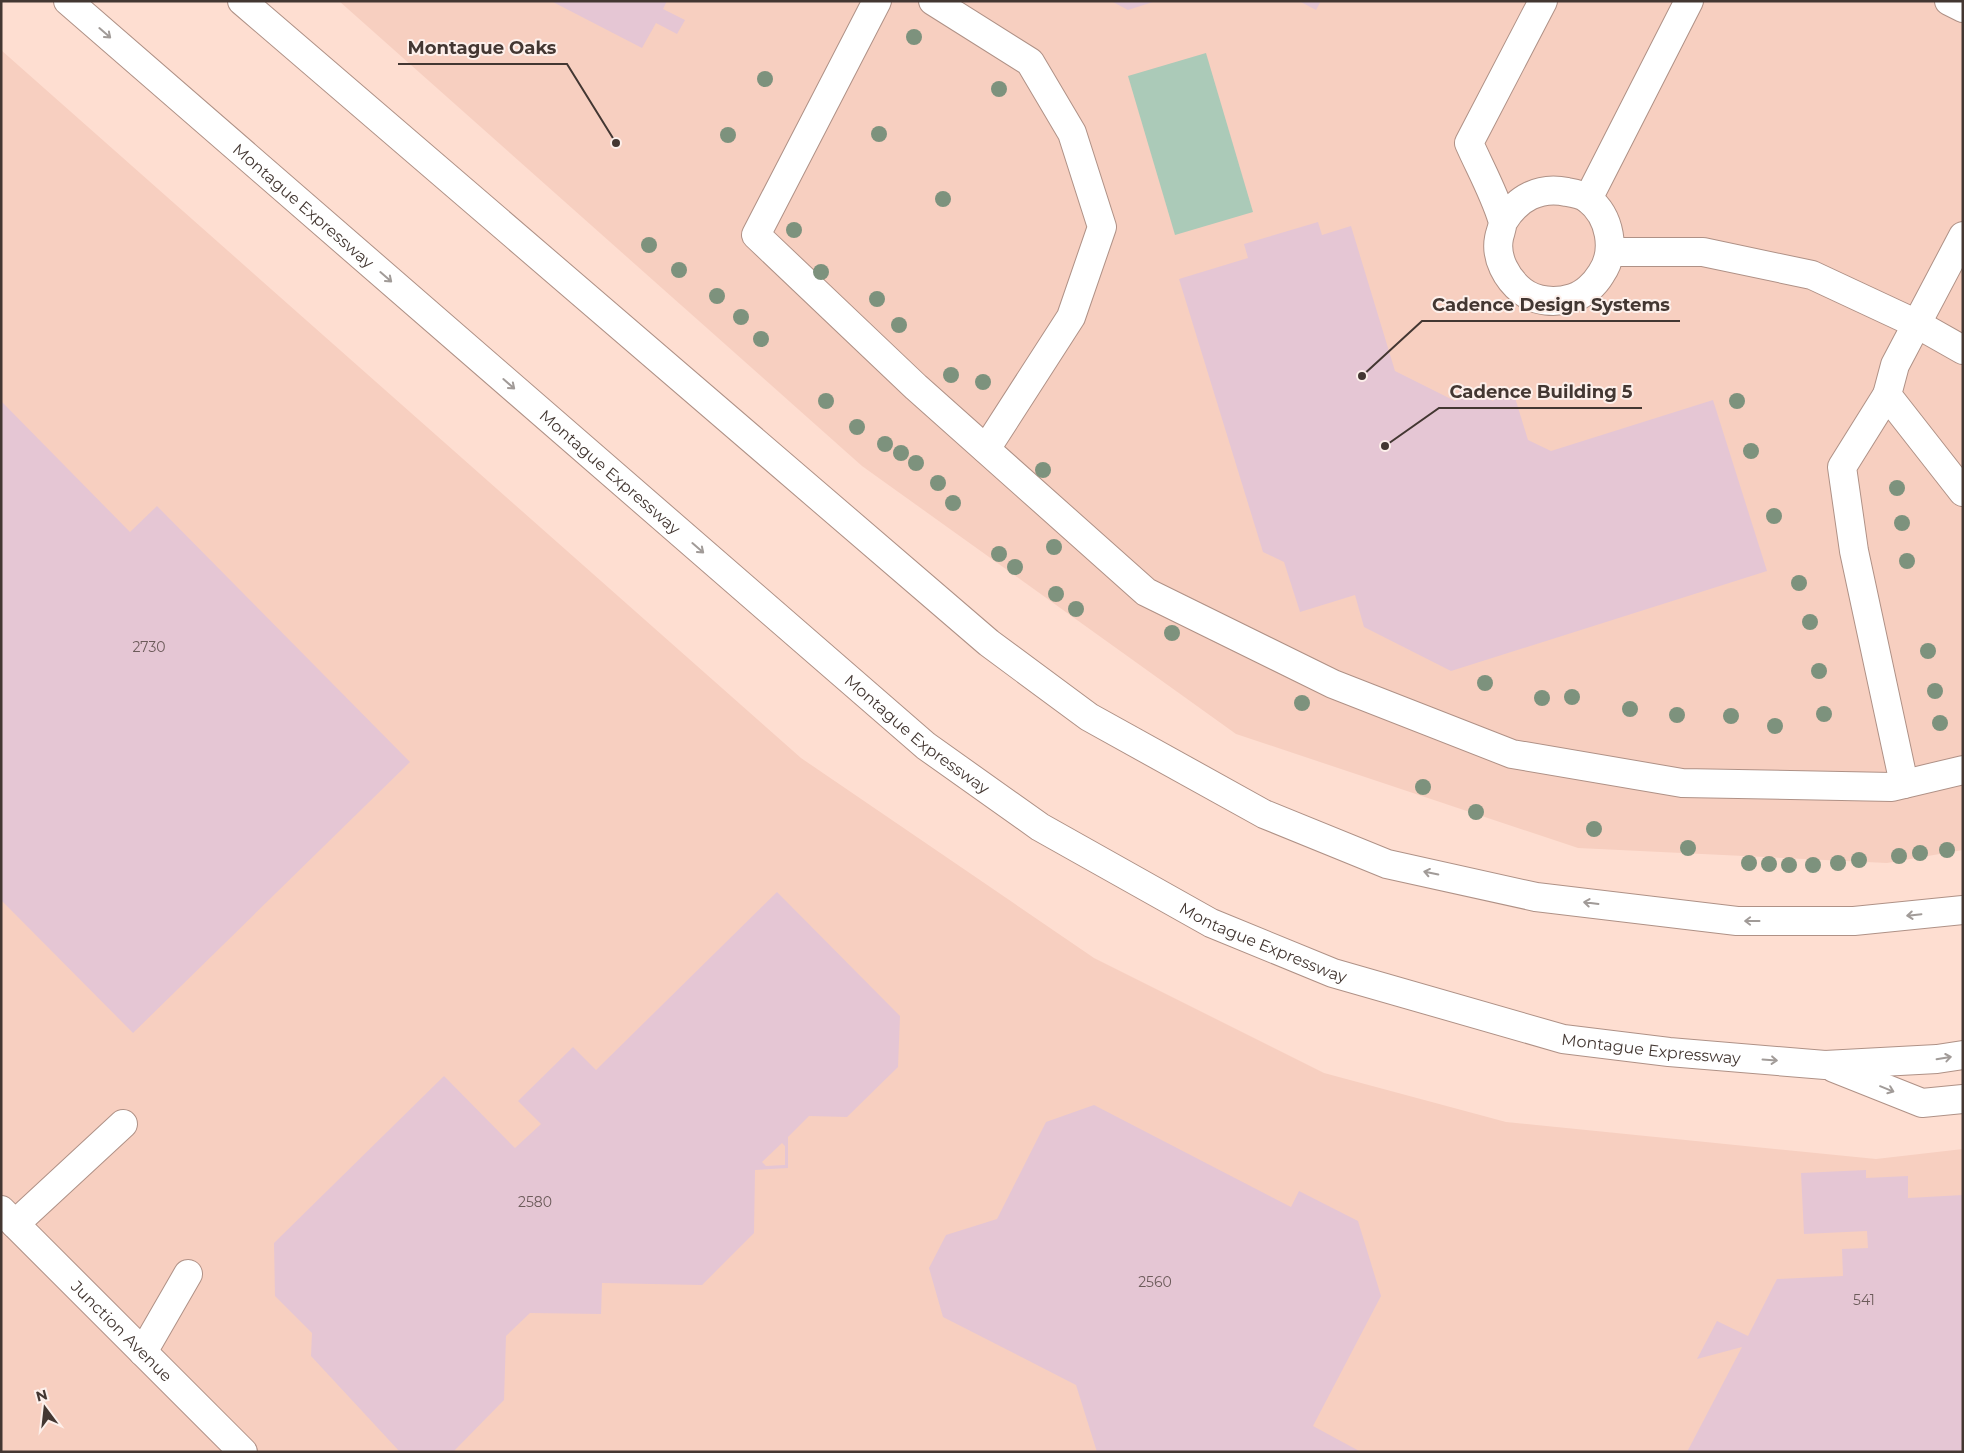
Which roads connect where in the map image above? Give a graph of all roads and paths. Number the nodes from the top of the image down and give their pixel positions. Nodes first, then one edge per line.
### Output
1 (68, 1) edge
2 (242, 1) edge
3 (877, 1) edge
4 (933, 1) edge
5 (1543, 1) edge
6 (1689, 1) edge
7 (1949, 1) edge
8 (1963, 8) edge
9 (1588, 199) junction
10 (1504, 222) junction
11 (1963, 236) edge
12 (1610, 252) junction
13 (1917, 324) junction
14 (1963, 350) edge
15 (1887, 395) junction
16 (986, 450) junction
17 (1963, 492) edge
18 (1963, 770) edge
19 (1904, 784) junction
20 (1963, 910) edge
21 (1963, 1055) edge
22 (1825, 1065) junction
23 (1963, 1099) edge
24 (123, 1124) dead end
25 (8, 1217) edge
26 (188, 1274) dead end
27 (143, 1352) junction
28 (243, 1452) edge

1 -> 22 main road, Montague Expressway
20 -> 2 main road
3 - 16 main road
4 - 16 main road
5 - 10 main road
6 - 9 main road
7 - 8 main road
9 - 10 main road
9 - 12 main road
10 - 12 main road
11 - 13 main road
12 - 13 main road
13 - 14 main road
13 - 15 main road
15 - 17 main road
15 - 19 main road
16 - 19 main road
18 - 19 main road
22 -> 21 main road, Montague Expressway
22 -> 23 main road
24 - 25 main road
25 - 27 main road, Junction Avenue
26 - 27 main road
27 - 28 main road, Junction Avenue

